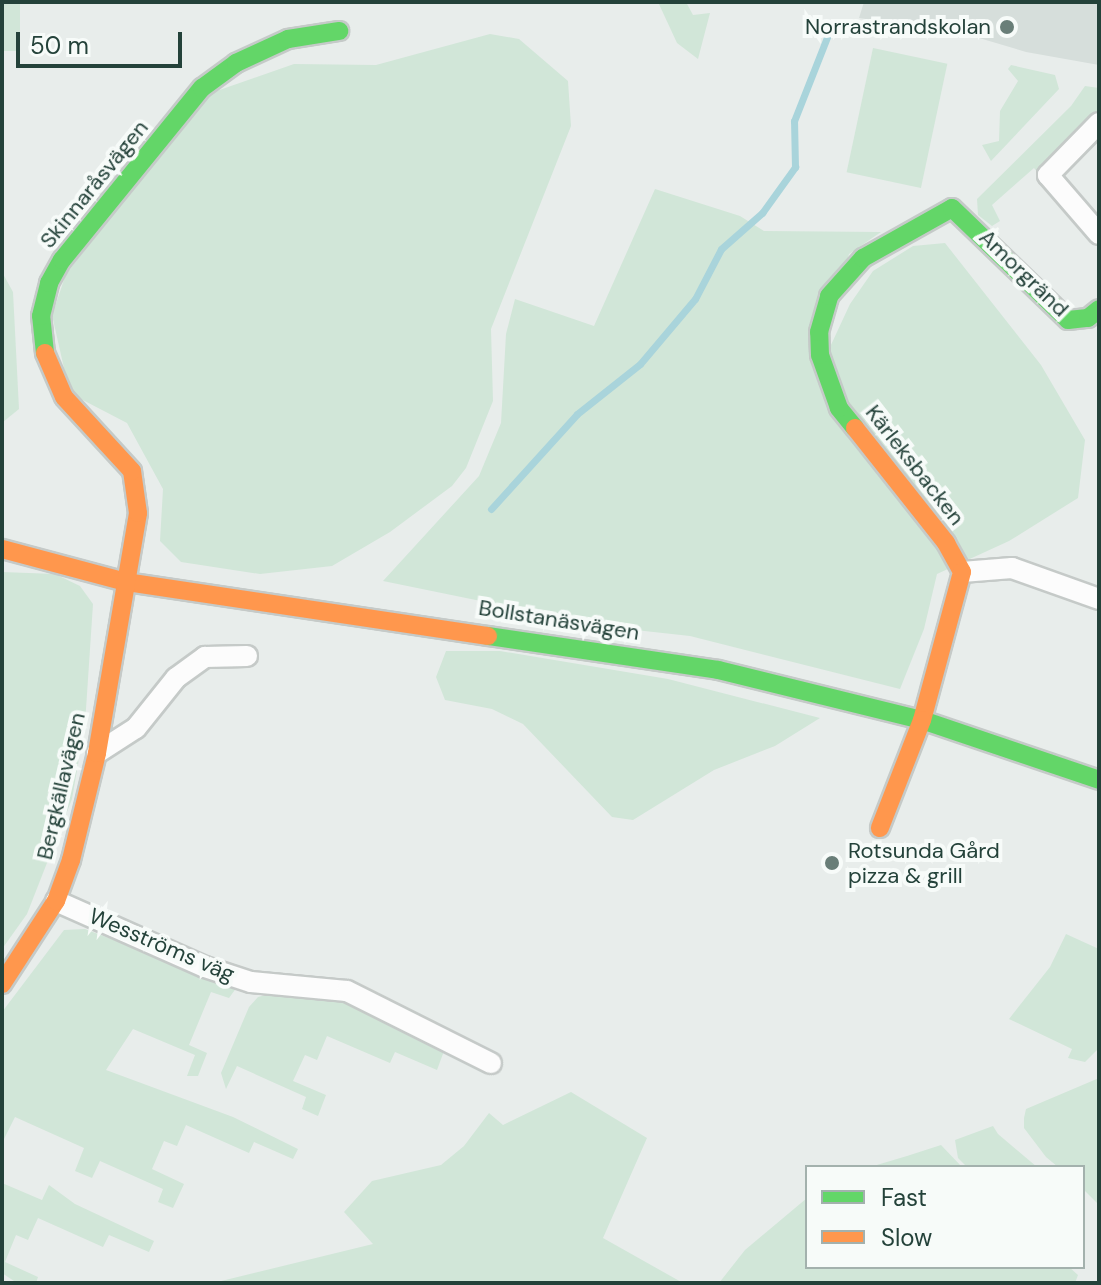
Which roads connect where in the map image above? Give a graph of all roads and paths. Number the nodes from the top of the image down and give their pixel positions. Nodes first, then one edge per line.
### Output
1 (339, 31) dead end
2 (1099, 123) edge
3 (952, 208) joint
4 (1099, 234) edge
5 (1099, 309) edge
6 (2, 549) edge
7 (962, 572) junction
8 (126, 582) junction
9 (1099, 599) edge
10 (247, 656) dead end
11 (922, 720) junction
12 (97, 753) junction
13 (1099, 780) edge
14 (880, 828) dead end
15 (56, 901) junction
16 (2, 984) edge
17 (491, 1063) dead end

1 - 8 street, Skinnaråsvägen
2 - 4 street
3 - 5 street, Amorgränd
3 - 7 street, Kärleksbacken
6 - 8 street, Bollstanäsvägen
7 - 9 street
7 - 11 street
8 - 11 street, Bollstanäsvägen
8 - 12 street, Bergkällavägen
10 - 12 street
11 - 13 street, Bollstanäsvägen
11 - 14 street
12 - 15 street, Bergkällavägen
15 - 16 street, Bergkällavägen
15 - 17 street, Wesströms väg

